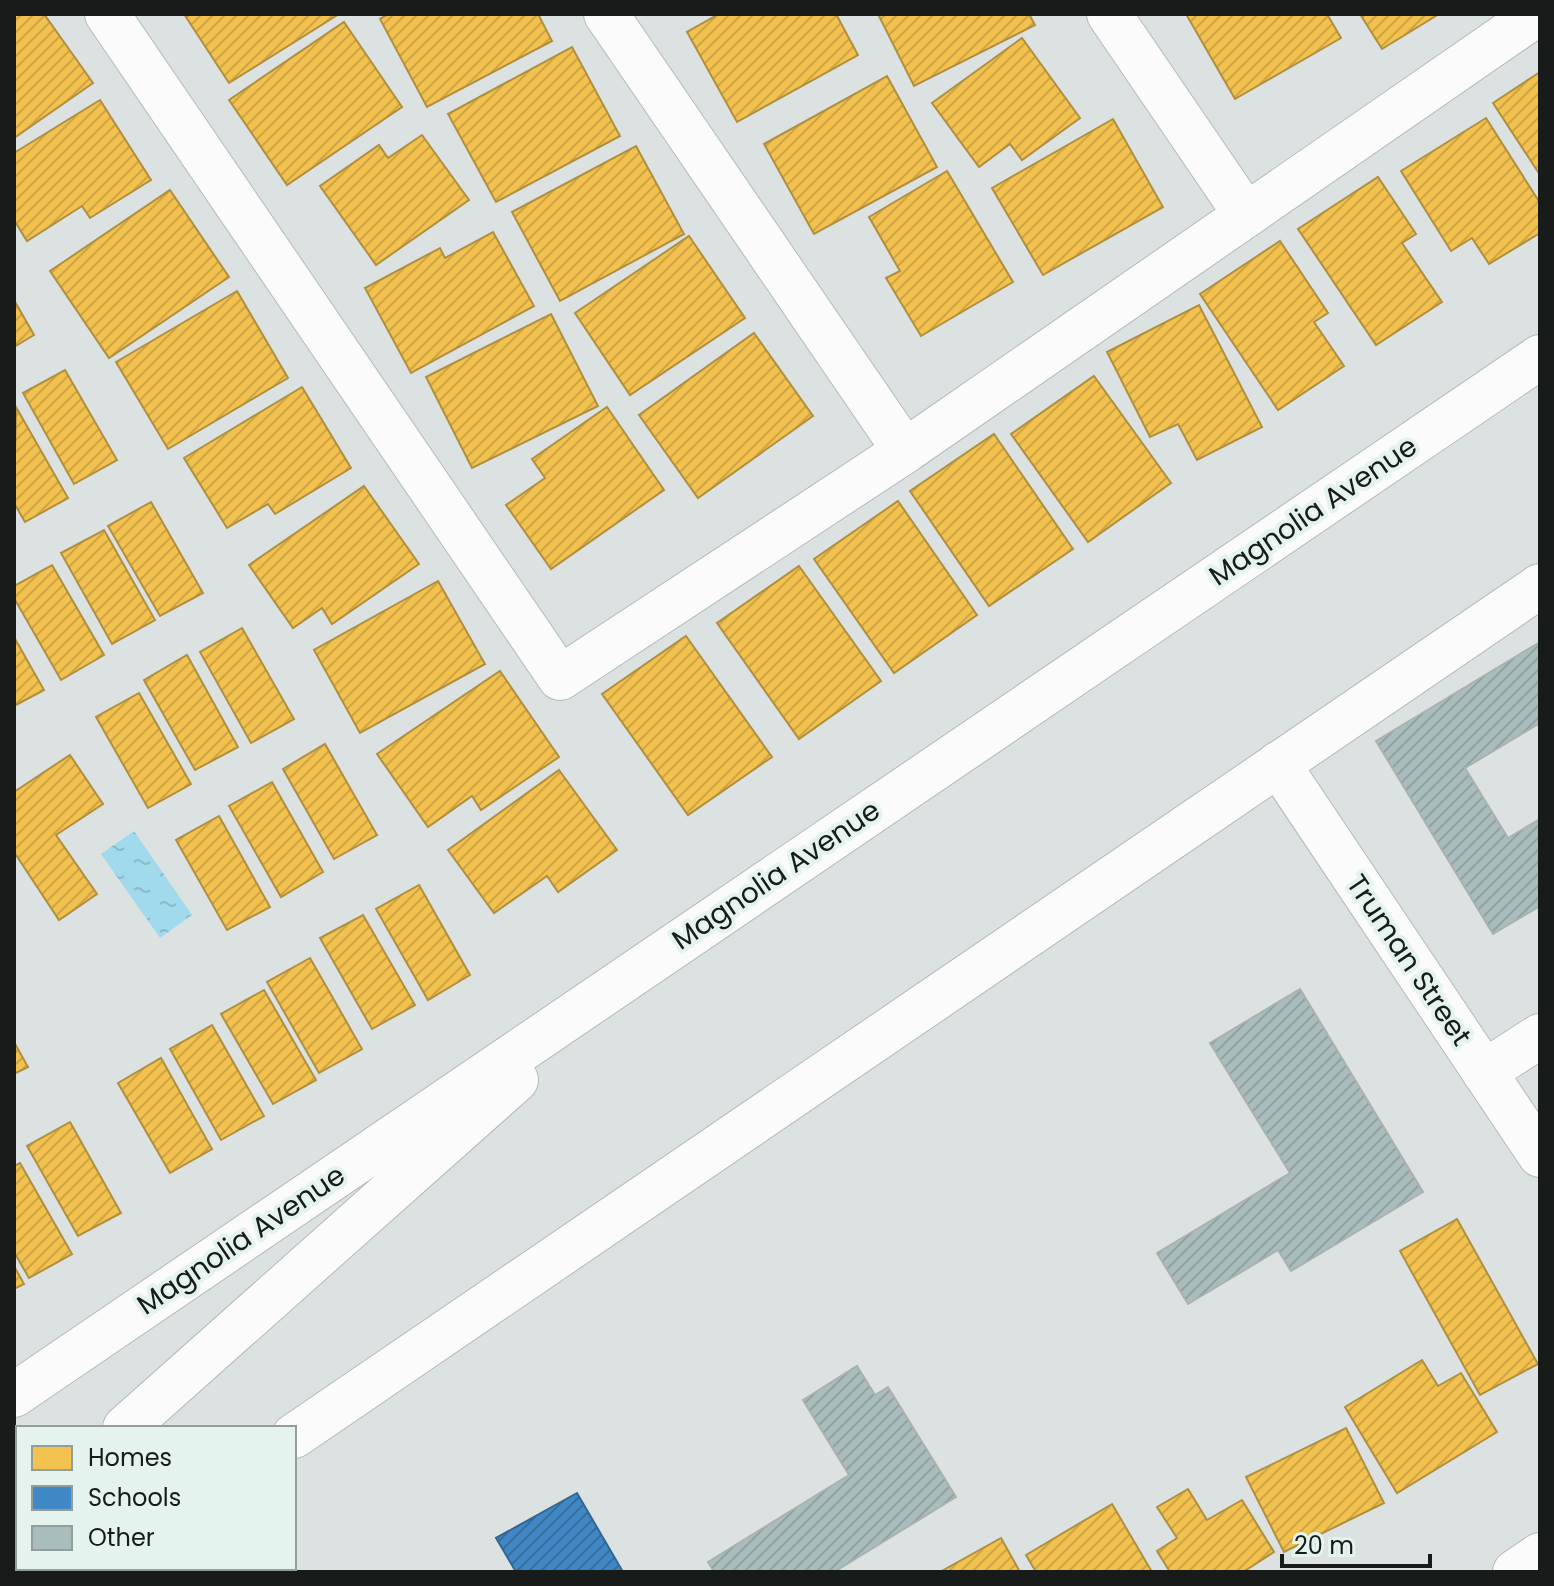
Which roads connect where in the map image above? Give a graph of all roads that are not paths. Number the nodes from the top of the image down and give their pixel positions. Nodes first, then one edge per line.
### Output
1 (107, 14) edge
2 (606, 14) edge
3 (1109, 14) edge
4 (1537, 14) edge
5 (1246, 215) junction
6 (1540, 357) edge
7 (905, 451) junction
8 (1540, 586) edge
9 (1278, 764) junction
10 (653, 959) junction
11 (1540, 1036) edge
12 (1484, 1072) junction
13 (1540, 1155) edge
14 (14, 1395) edge
15 (127, 1426) edge
16 (296, 1435) edge
17 (1540, 1555) edge
18 (1515, 1572) edge

1 - 7 main road
2 - 7 main road
3 - 5 main road
4 - 5 main road
5 - 7 main road
6 - 10 main road, Magnolia Avenue
8 - 9 main road
9 - 12 main road, Truman Street
9 - 16 main road
10 - 14 main road, Magnolia Avenue
10 - 15 main road
11 - 12 main road
12 - 13 main road, Truman Street
17 - 18 main road

